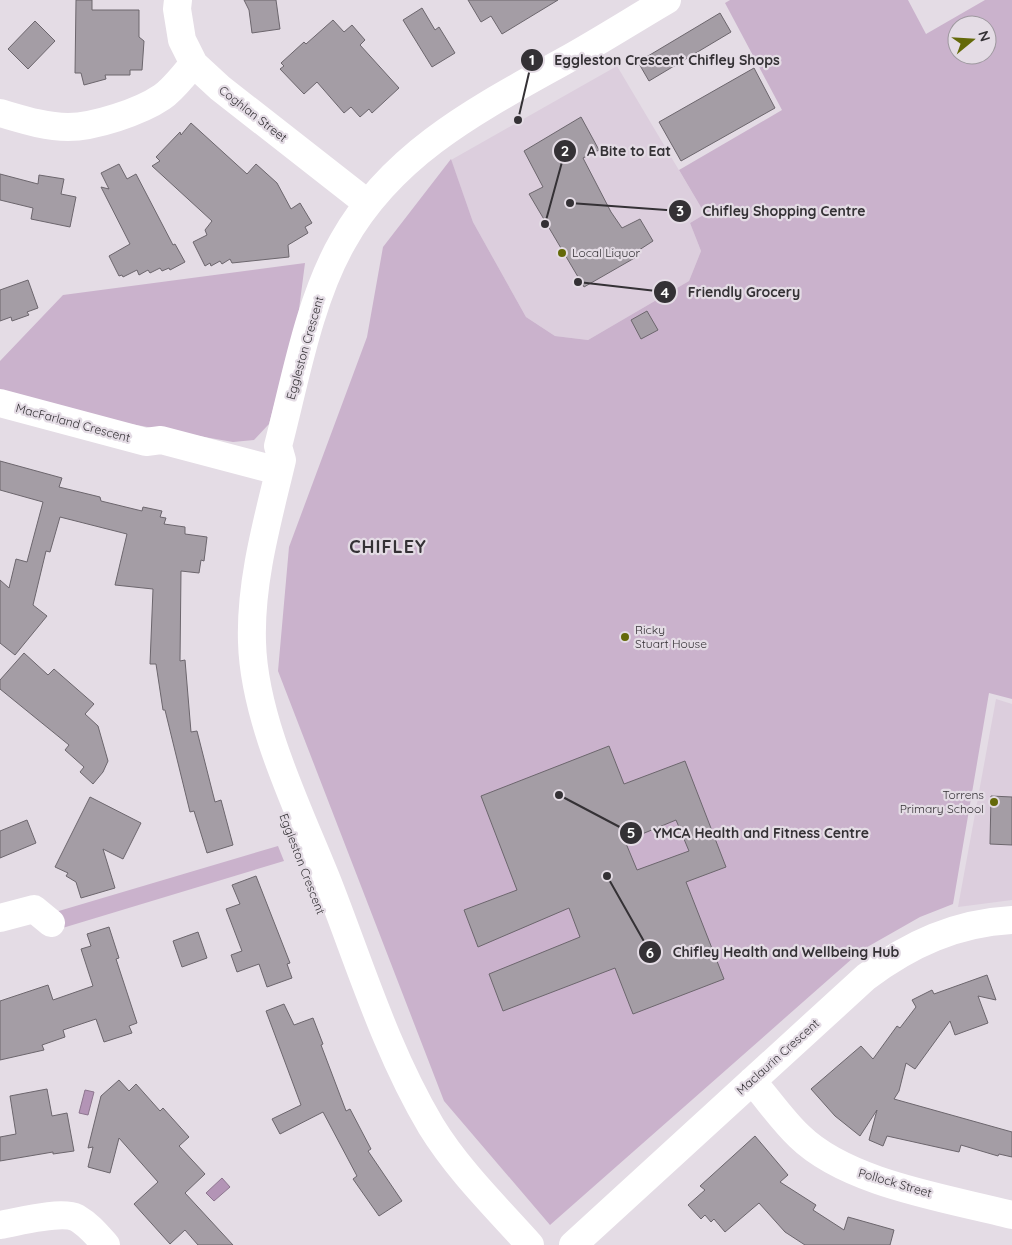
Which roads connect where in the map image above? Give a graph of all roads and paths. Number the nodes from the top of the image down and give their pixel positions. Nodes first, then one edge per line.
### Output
1 (178, 0) edge
2 (667, 0) edge
3 (194, 64) junction
4 (0, 113) edge
5 (367, 203) junction
6 (0, 403) edge
7 (271, 469) junction
8 (0, 918) edge
9 (1012, 920) edge
10 (51, 923) dead end
11 (752, 1081) junction
12 (1012, 1214) edge
13 (0, 1225) edge
14 (106, 1245) edge
15 (507, 1245) edge
16 (530, 1245) edge
17 (573, 1245) edge

1 - 3 street, Coghlan Street
2 - 5 street, Eggleston Crescent
3 - 4 street
3 - 5 street, Coghlan Street
5 - 7 street, Eggleston Crescent
6 - 7 street, MacFarland Crescent
7 - 15 street, Eggleston Crescent
7 - 16 street, Eggleston Crescent
8 - 10 street
9 - 11 street, Maclaurin Crescent
11 - 12 street, Pollock Street
11 - 17 street, Maclaurin Crescent
13 - 14 street

